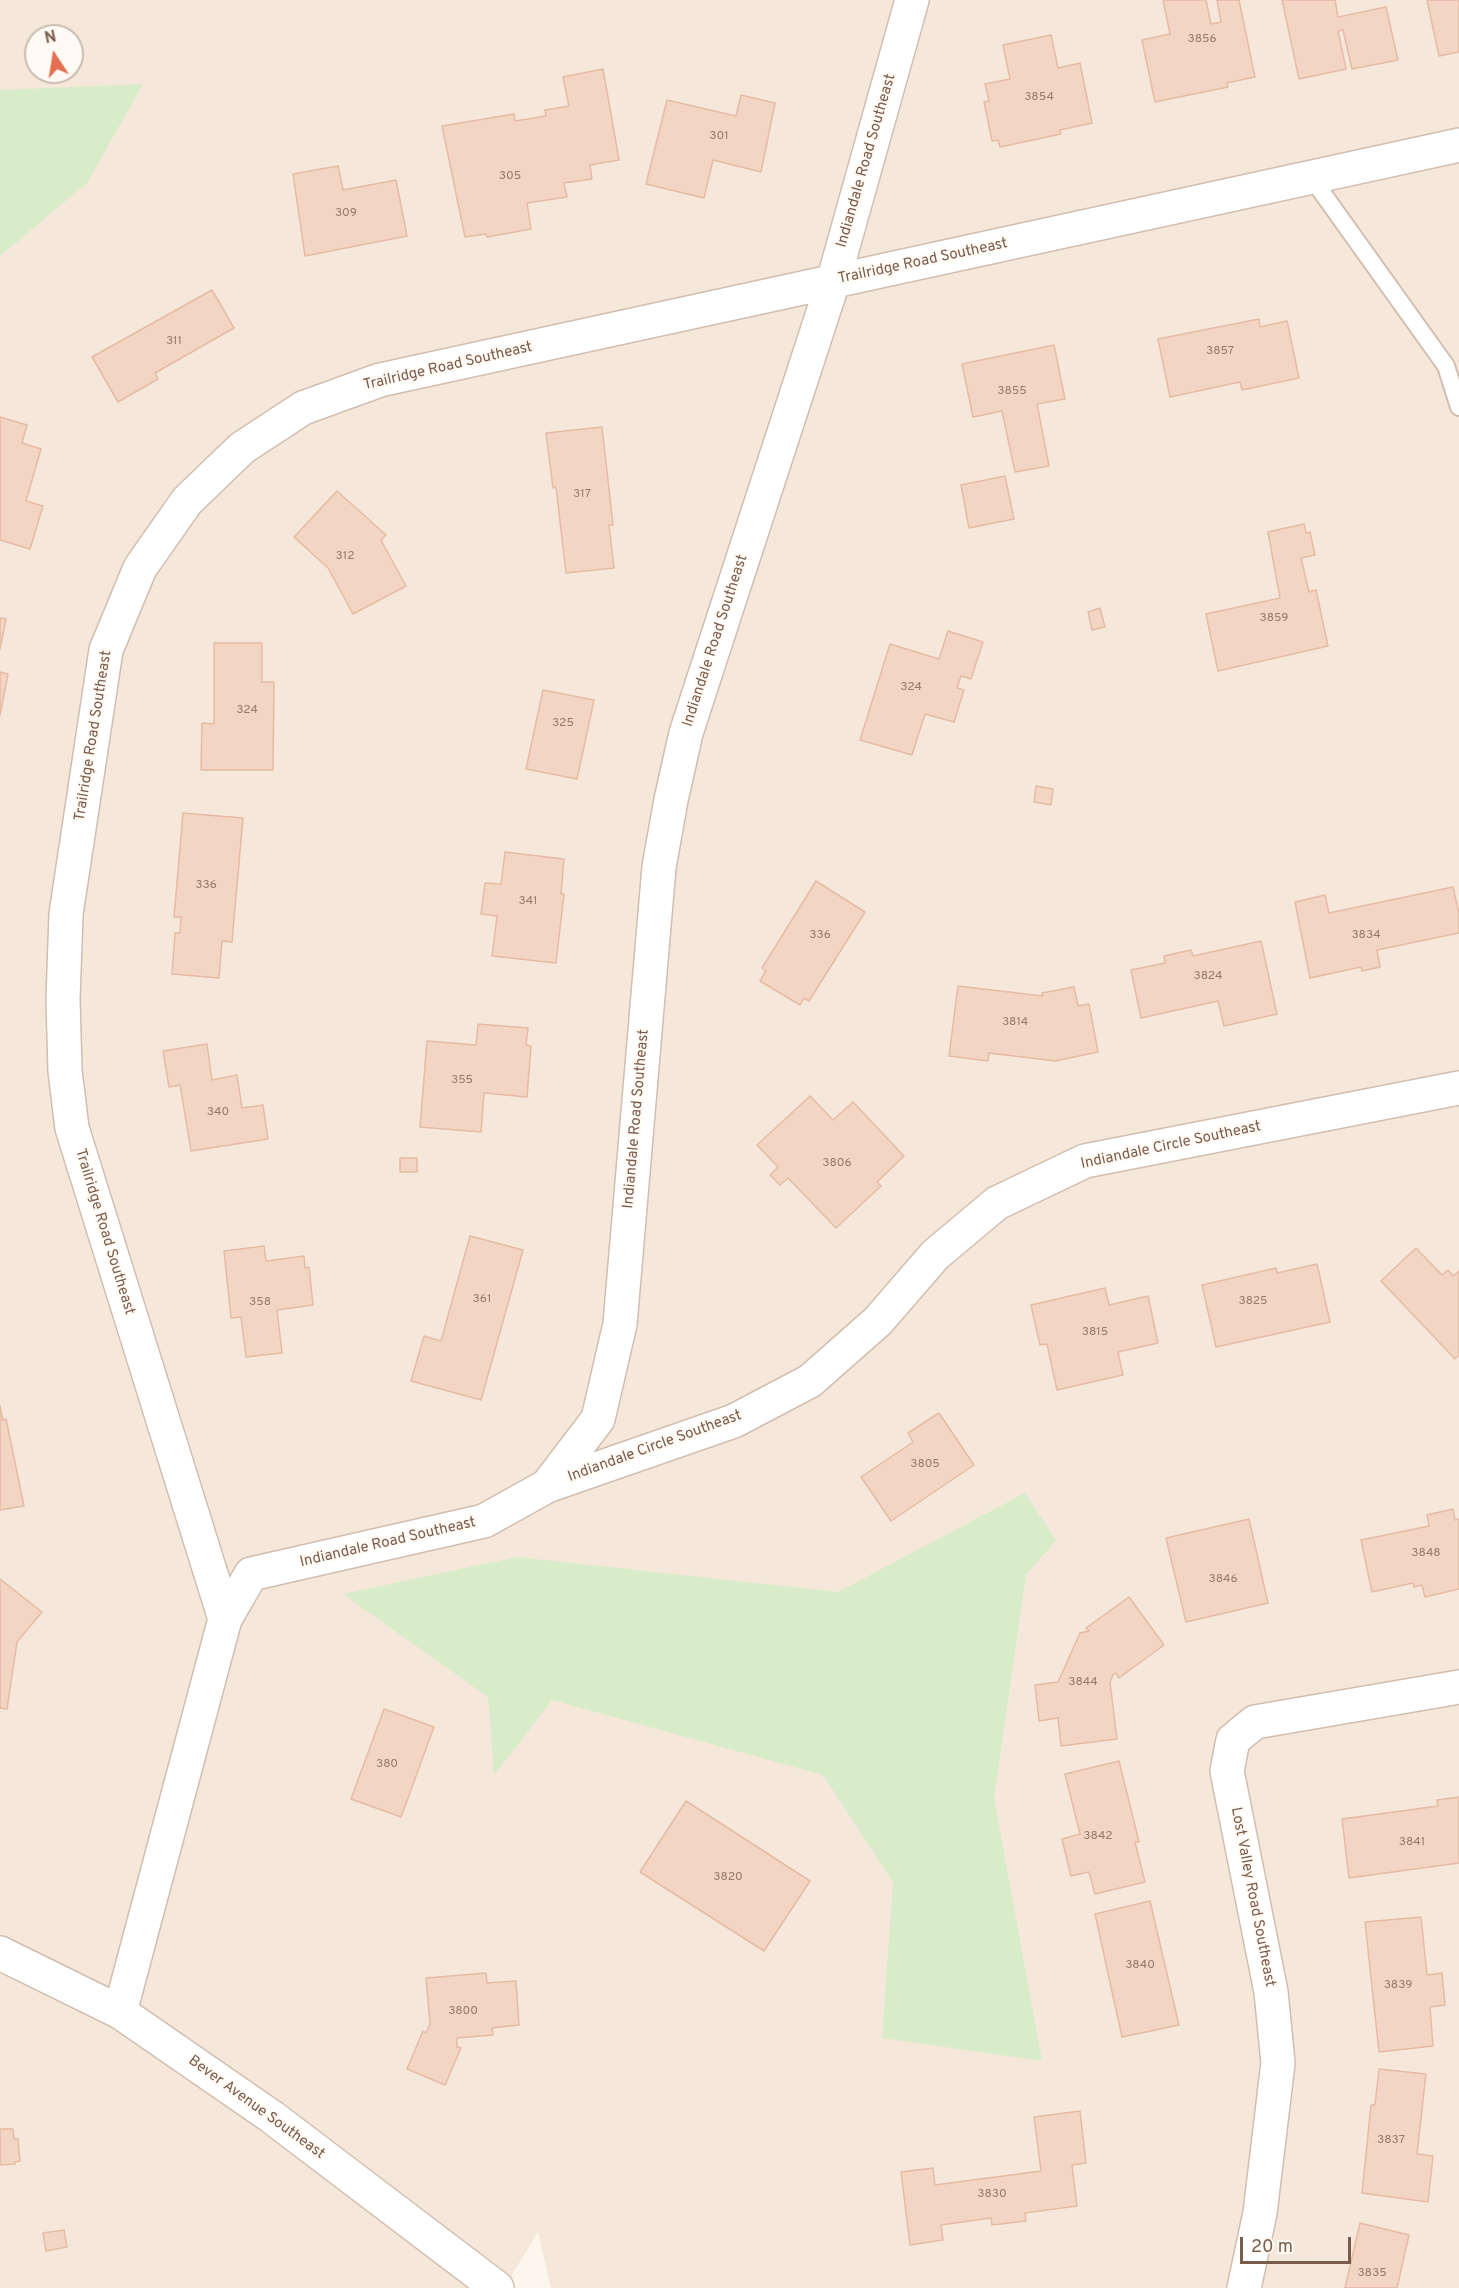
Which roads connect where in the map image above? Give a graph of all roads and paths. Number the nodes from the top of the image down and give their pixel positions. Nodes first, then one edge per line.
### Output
1 (912, 0) edge
2 (1459, 145) edge
3 (1311, 177) junction
4 (833, 282) junction
5 (1459, 407) edge
6 (1459, 1088) edge
7 (548, 1485) junction
8 (225, 1619) junction
9 (1459, 1687) edge
10 (0, 1953) edge
11 (120, 2012) junction
12 (497, 2288) edge
13 (1244, 2288) edge

1 - 4 street, Indiandale Road Southeast
2 - 3 street, Trailridge Road Southeast
3 - 4 street, Trailridge Road Southeast
3 - 5 lane
4 - 7 street, Indiandale Road Southeast
4 - 8 street, Trailridge Road Southeast
6 - 7 street, Indiandale Circle Southeast
7 - 8 street, Indiandale Road Southeast
8 - 11 street, Indiandale Road Southeast
9 - 13 street, Lost Valley Road Southeast
10 - 11 street, Bever Avenue Southeast
11 - 12 street, Bever Avenue Southeast

